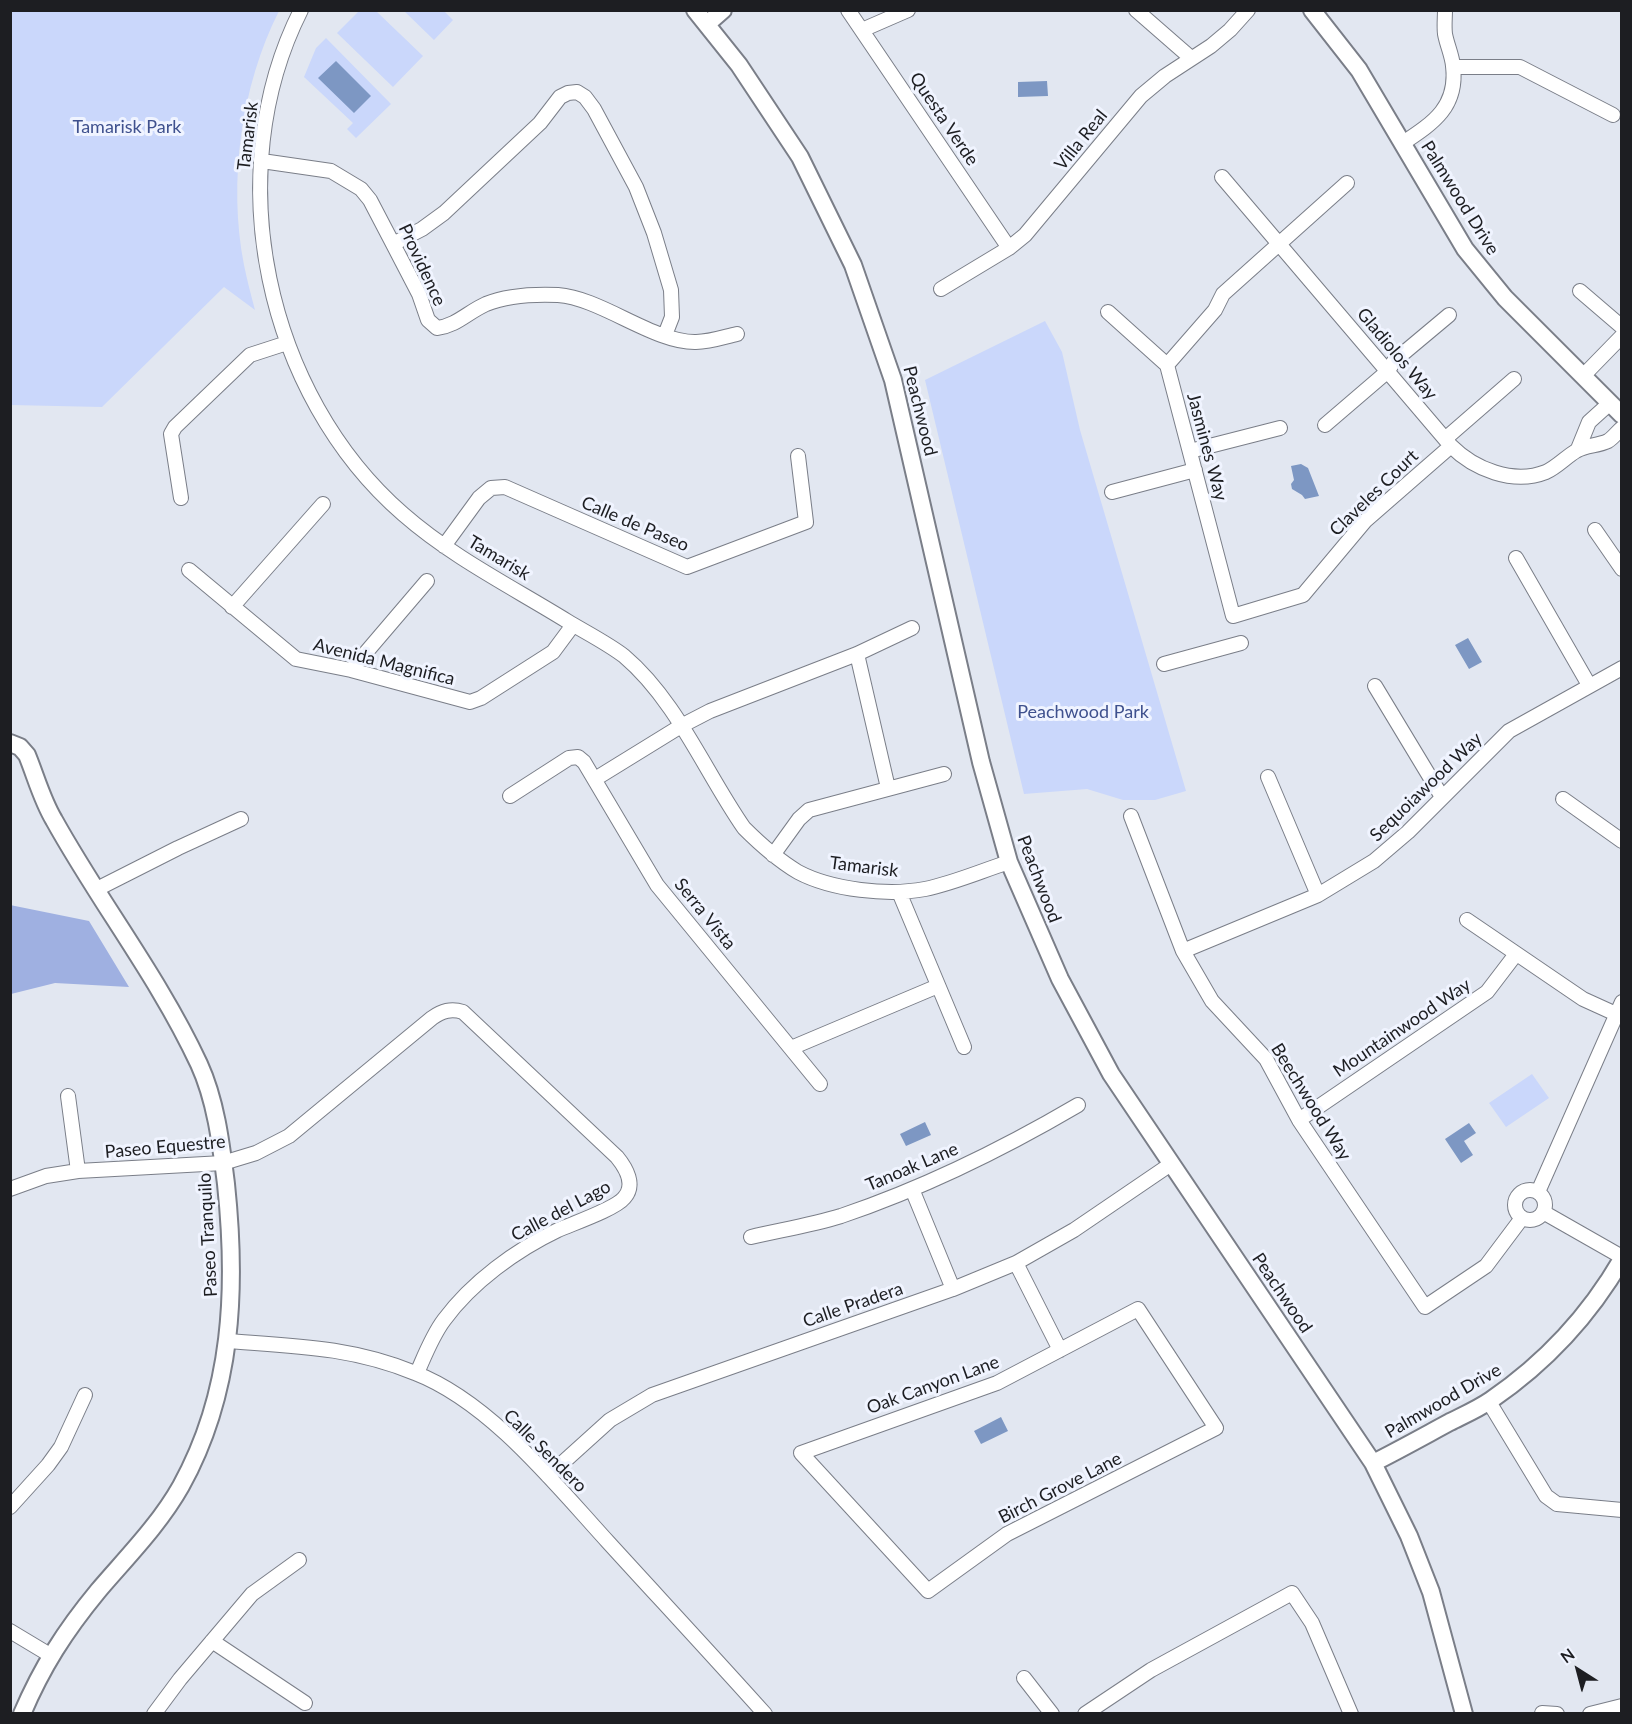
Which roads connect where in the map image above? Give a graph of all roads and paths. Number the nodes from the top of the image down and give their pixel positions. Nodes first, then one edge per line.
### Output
1 (301, 10) edge
2 (695, 10) edge
3 (723, 10) edge
4 (848, 10) edge
5 (908, 10) edge
6 (1136, 10) edge
7 (1248, 10) edge
8 (1312, 10) edge
9 (1444, 10) edge
10 (708, 24) junction
11 (862, 30) junction
12 (1191, 58) junction
13 (1453, 67) junction
14 (1613, 115) dead end
15 (1403, 143) junction
16 (262, 161) junction
17 (1222, 177) dead end
18 (1347, 183) dead end
19 (393, 244) junction
20 (1280, 244) junction
21 (1009, 248) junction
22 (941, 289) dead end
23 (1580, 291) dead end
24 (1108, 312) dead end
25 (1449, 315) dead end
26 (1622, 327) edge
27 (737, 334) dead end
28 (665, 335) junction
29 (1622, 336) edge
30 (287, 343) junction
31 (1167, 365) junction
32 (1388, 371) junction
33 (1583, 376) junction
34 (1514, 379) dead end
35 (1616, 409) edge
36 (1325, 425) dead end
37 (1280, 428) dead end
38 (1622, 428) edge
39 (1448, 442) junction
40 (1578, 449) junction
41 (1190, 451) junction
42 (798, 456) dead end
43 (1195, 470) junction
44 (1112, 492) dead end
45 (181, 498) dead end
46 (323, 504) dead end
47 (1595, 530) dead end
48 (444, 546) junction
49 (1516, 558) dead end
50 (1622, 569) edge
51 (189, 570) dead end
52 (428, 581) dead end
53 (232, 607) junction
54 (1233, 616) joint
55 (573, 625) junction
56 (912, 628) dead end
57 (1240, 643) dead end
58 (857, 654) junction
59 (1164, 664) dead end
60 (1622, 668) edge
61 (351, 670) junction
62 (1589, 685) junction
63 (1375, 686) dead end
64 (681, 726) junction
65 (15, 745) edge
66 (944, 774) dead end
67 (1268, 777) dead end
68 (595, 779) junction
69 (888, 788) junction
70 (510, 796) dead end
71 (1442, 797) junction
72 (1563, 799) dead end
73 (1131, 816) dead end
74 (241, 819) dead end
75 (1622, 841) edge
76 (773, 855) junction
77 (1009, 862) junction
78 (97, 889) junction
79 (899, 892) junction
80 (1318, 895) junction
81 (1467, 920) dead end
82 (1184, 951) junction
83 (1516, 954) junction
84 (938, 986) junction
85 (1619, 1008) edge
86 (964, 1047) dead end
87 (791, 1048) junction
88 (820, 1084) dead end
89 (68, 1096) dead end
90 (1078, 1105) dead end
91 (1299, 1120) junction
92 (223, 1162) junction
93 (1171, 1164) junction
94 (78, 1172) junction
95 (630, 1187) joint
96 (912, 1189) junction
97 (10, 1190) edge
98 (1538, 1192) junction
99 (1543, 1212) junction
100 (1522, 1218) junction
101 (751, 1237) dead end
102 (1622, 1258) edge
103 (1016, 1263) junction
104 (953, 1289) junction
105 (228, 1341) junction
106 (1060, 1350) junction
107 (417, 1373) junction
108 (85, 1395) dead end
109 (1489, 1401) junction
110 (1216, 1428) joint
111 (1373, 1463) junction
112 (548, 1476) junction
113 (10, 1508) edge
114 (1622, 1510) edge
115 (299, 1560) dead end
116 (928, 1590) joint
117 (10, 1631) edge
118 (212, 1641) junction
119 (50, 1655) junction
120 (1024, 1678) dead end
121 (305, 1703) dead end
122 (1622, 1706) edge
123 (22, 1713) edge
124 (154, 1713) edge
125 (765, 1713) edge
126 (1052, 1713) edge
127 (1085, 1713) edge
128 (1351, 1713) edge
129 (1464, 1713) edge
130 (1542, 1713) edge
131 (1557, 1713) edge
132 (1590, 1713) edge

1 - 16 street, Tamarisk
2 - 10 street, Peachwood
3 - 10 street
4 - 11 street, Questa Verde
5 - 11 street
6 - 12 street
7 - 12 street, Villa Real
8 - 15 street, Palmwood Drive
9 - 13 street
10 - 77 street, Peachwood
11 - 21 street, Questa Verde
12 - 21 street, Villa Real
13 - 14 street
13 - 15 street
15 - 33 street, Palmwood Drive
16 - 19 street, Providence
16 - 30 street, Tamarisk
17 - 20 street, Gladiolos Way
18 - 20 street
19 - 28 street, Providence
19 - 28 street
20 - 31 street
20 - 32 street, Gladiolos Way
21 - 22 street, Villa Real
23 - 26 street
24 - 31 street
25 - 32 street
27 - 28 street, Providence
29 - 33 street
30 - 45 street
30 - 48 street, Tamarisk
31 - 41 street, Jasmines Way
32 - 36 street
32 - 39 street, Gladiolos Way
33 - 35 street, Palmwood Drive
34 - 39 street, Claveles Court
35 - 40 street
37 - 41 street
38 - 40 street, Gladiolos Way
39 - 40 street, Gladiolos Way
39 - 54 street, Claveles Court
41 - 43 street, Jasmines Way
42 - 48 street, Calle de Paseo
43 - 44 street
43 - 54 street, Jasmines Way
46 - 53 street
47 - 50 street
48 - 55 street, Tamarisk
49 - 62 street
51 - 53 street, Avenida Magnifica
52 - 61 street
53 - 61 street, Avenida Magnifica
55 - 61 street, Avenida Magnifica
55 - 64 street, Tamarisk
56 - 58 street
57 - 59 street
58 - 64 street
58 - 69 street
60 - 62 street, Sequoiawood Way
62 - 71 street, Sequoiawood Way
63 - 71 street
64 - 68 street
64 - 76 street, Tamarisk
65 - 78 street, Paseo Tranquilo
66 - 69 street
67 - 80 street
68 - 70 street, Serra Vista
68 - 87 street, Serra Vista
69 - 76 street
71 - 80 street, Sequoiawood Way
72 - 75 street
73 - 82 street, Beechwood Way
74 - 78 street
76 - 79 street, Tamarisk
77 - 79 street, Tamarisk
77 - 93 street, Peachwood
78 - 92 street, Paseo Tranquilo
79 - 84 street
80 - 82 street, Sequoiawood Way
81 - 83 street
82 - 91 street, Beechwood Way
83 - 85 street
83 - 91 street, Mountainwood Way
84 - 86 street
84 - 87 street
85 - 98 street
87 - 88 street, Serra Vista
89 - 94 street
90 - 96 street, Tanoak Lane
91 - 100 street, Beechwood Way
92 - 94 street, Paseo Equestre
92 - 95 street, Paseo Equestre
92 - 105 street, Paseo Tranquilo
93 - 103 street, Calle Pradera
93 - 111 street, Peachwood
94 - 97 street, Paseo Equestre
95 - 107 street, Calle del Lago
96 - 101 street, Tanoak Lane
96 - 104 street
98 - 99 street
98 - 100 street
99 - 100 street
99 - 102 street
102 - 109 street, Palmwood Drive
103 - 104 street, Calle Pradera
103 - 106 street
104 - 112 street, Calle Pradera
105 - 107 street, Calle Sendero
105 - 119 street, Paseo Tranquilo
106 - 110 street, Oak Canyon Lane
106 - 116 street, Oak Canyon Lane
107 - 112 street, Calle Sendero
108 - 113 street
109 - 111 street, Palmwood Drive
109 - 114 street
110 - 116 street, Birch Grove Lane
111 - 129 street, Peachwood
112 - 125 street, Calle Sendero
115 - 118 street
117 - 119 street
118 - 121 street
118 - 124 street
119 - 123 street, Paseo Tranquilo
120 - 126 street
122 - 132 street
127 - 128 street
130 - 131 street

